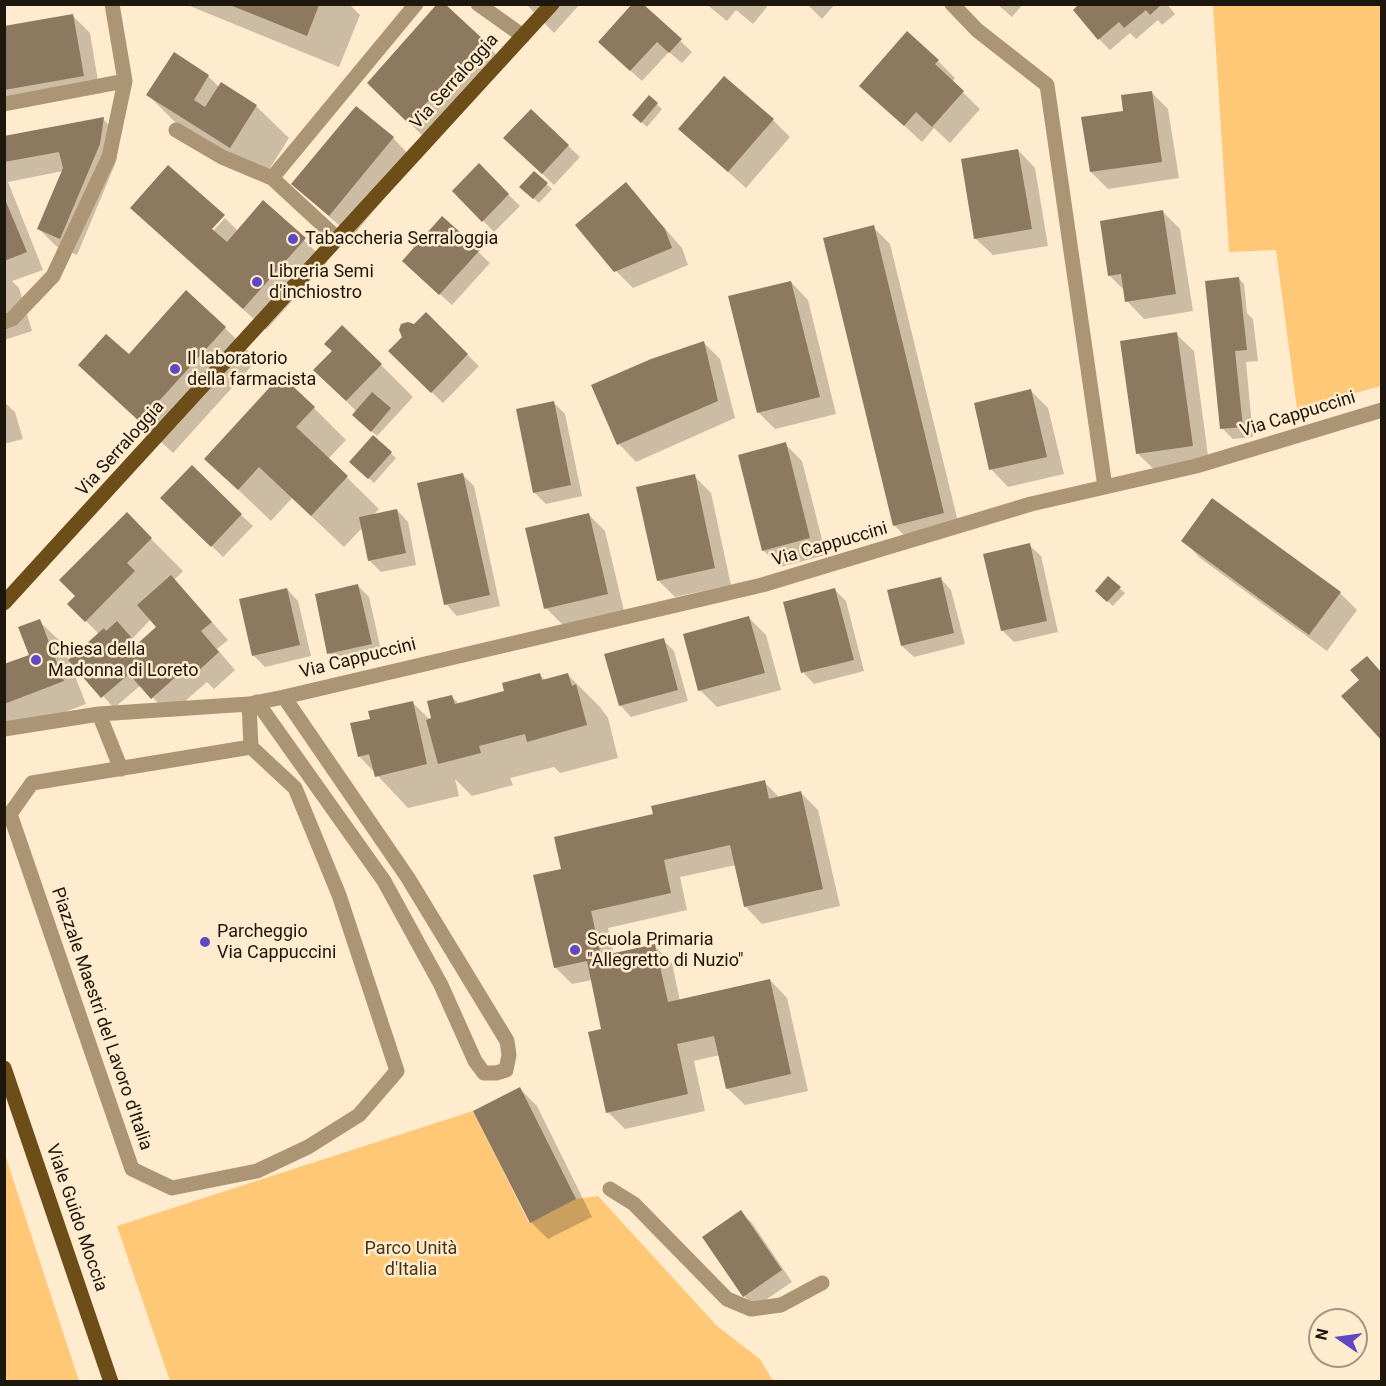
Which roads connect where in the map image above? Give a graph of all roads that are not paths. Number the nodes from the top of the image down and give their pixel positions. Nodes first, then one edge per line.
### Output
1 (112, 4) edge
2 (416, 4) edge
3 (478, 4) edge
4 (552, 4) edge
5 (952, 4) edge
6 (523, 36) junction
7 (125, 81) junction
8 (4, 104) edge
9 (176, 130) dead end
10 (272, 178) junction
11 (338, 239) junction
12 (4, 322) edge
13 (1382, 410) edge
14 (1105, 487) junction
15 (4, 603) edge
16 (284, 697) junction
17 (253, 703) junction
18 (99, 714) junction
19 (4, 729) edge
20 (251, 747) junction
21 (121, 768) junction
22 (4, 1068) edge
23 (610, 1189) dead end
24 (822, 1283) dead end
25 (111, 1382) edge

1 - 7 street
2 - 10 street
3 - 6 street
4 - 6 main road, Via Serraloggia
5 - 14 street
6 - 11 main road, Via Serraloggia
7 - 8 street
7 - 12 street
9 - 10 street
10 - 11 street
11 - 15 main road, Via Serraloggia
13 - 14 street, Via Cappuccini
14 - 16 street, Via Cappuccini
16 - 17 street, Via Cappuccini
16 - 17 street, Via Cappuccini
17 - 18 street, Via Cappuccini
17 - 20 street
18 - 19 street, Via Cappuccini
18 - 21 street
20 - 21 street, Piazzale Maestri del Lavoro d'Italia
20 - 21 street, Piazzale Maestri del Lavoro d'Italia
22 - 25 main road, Viale Guido Moccia
23 - 24 street

